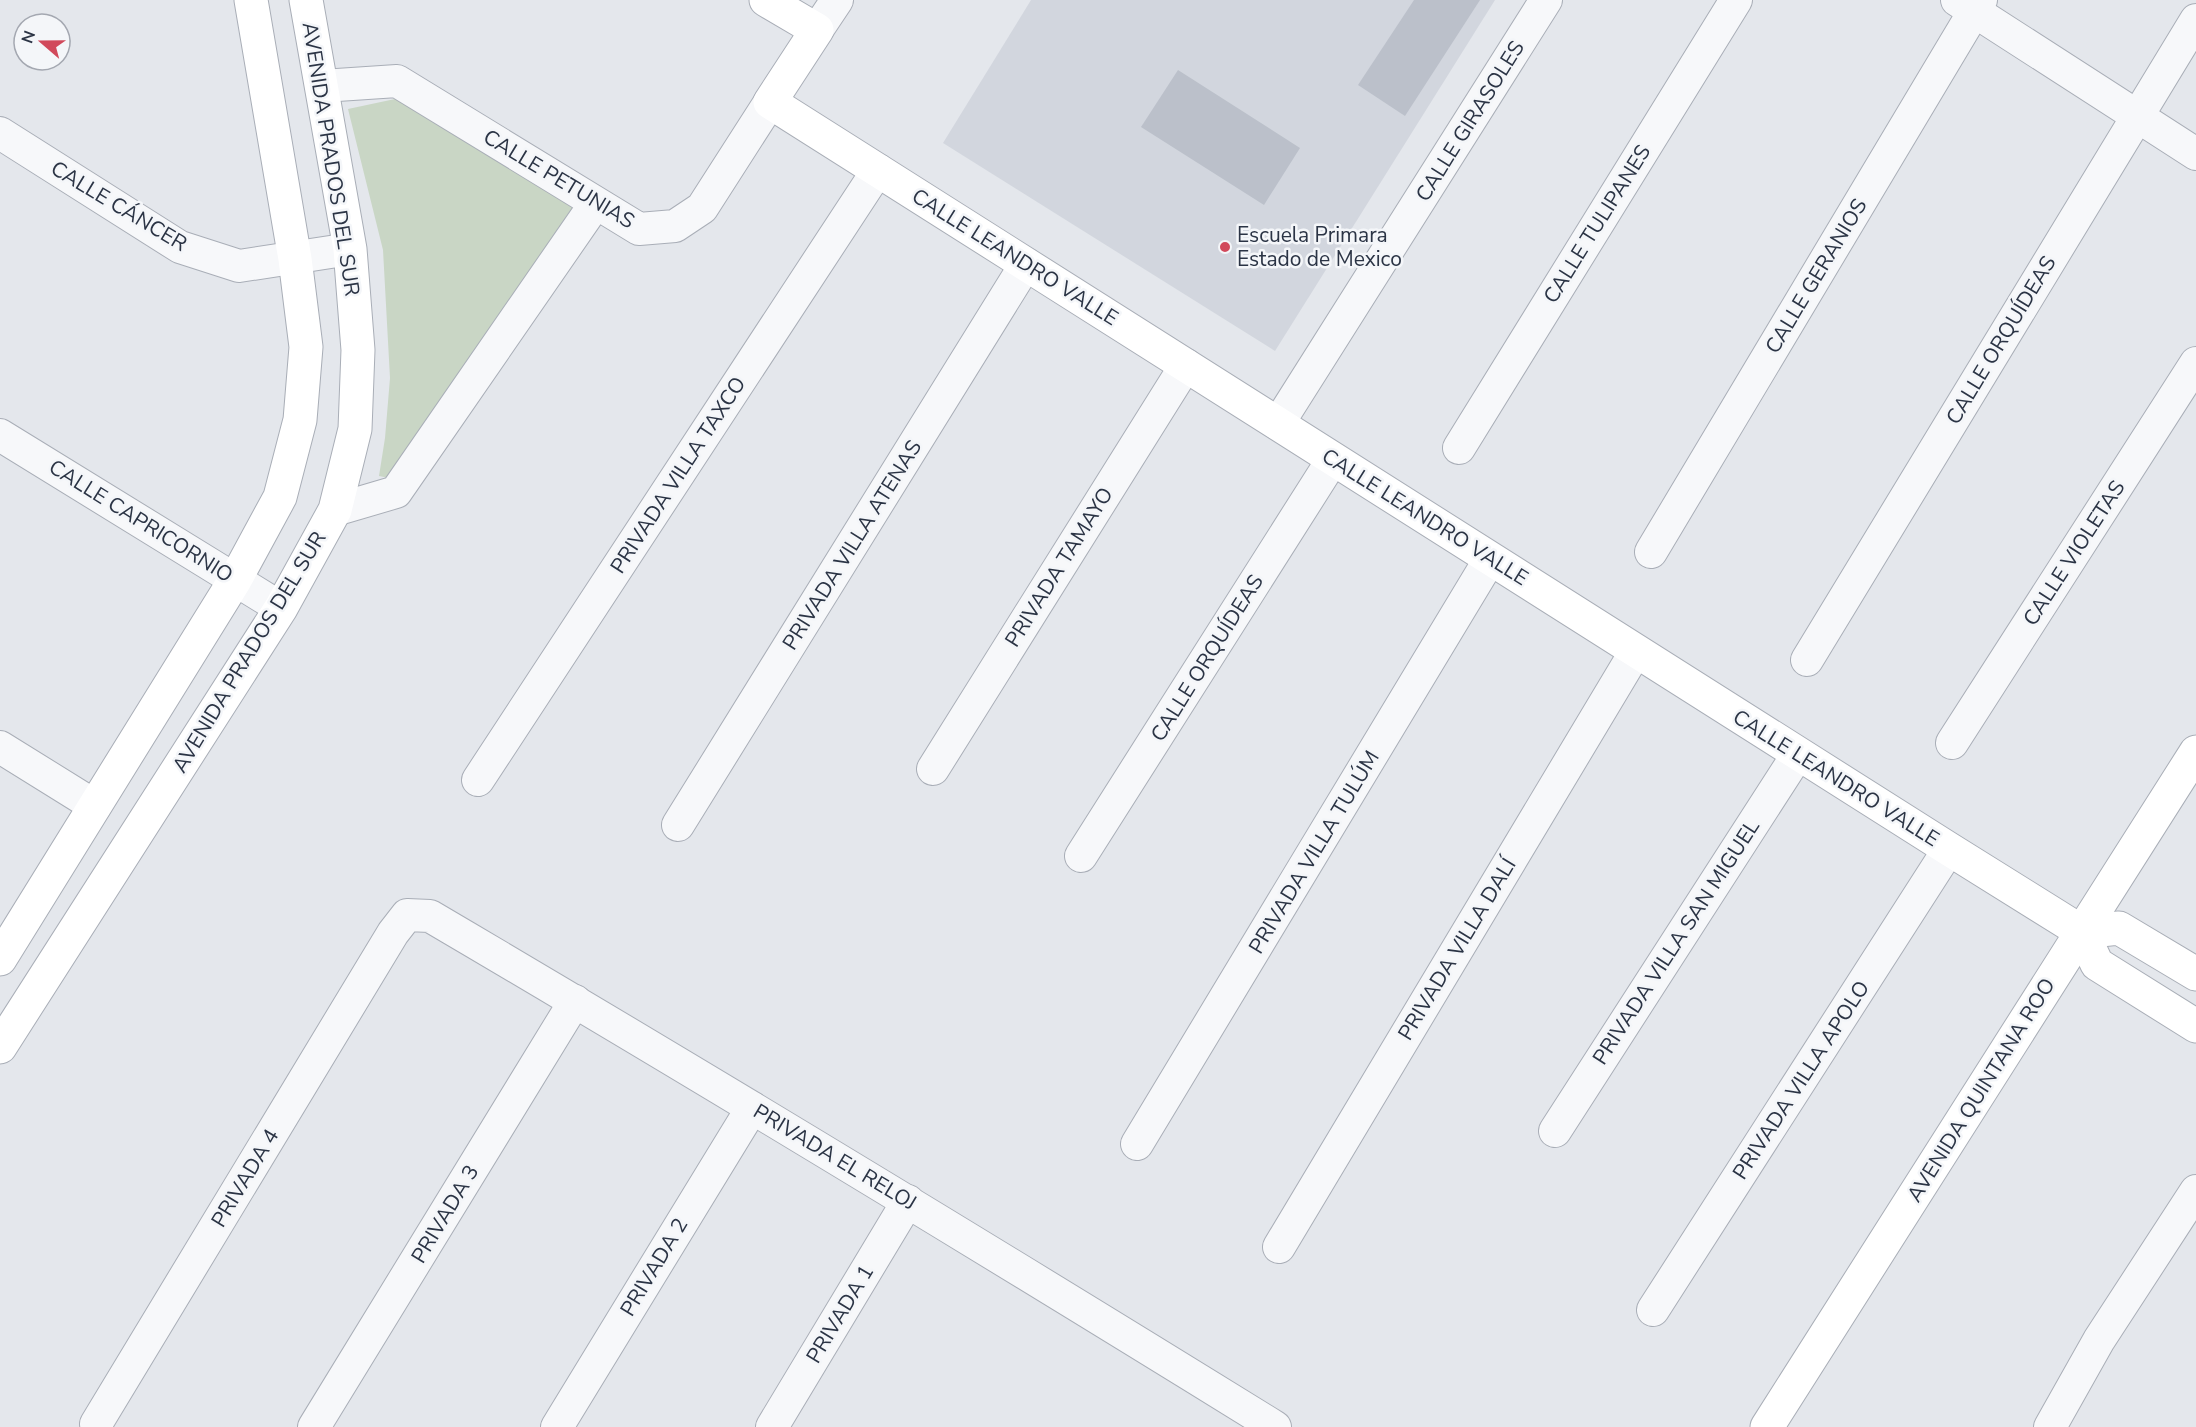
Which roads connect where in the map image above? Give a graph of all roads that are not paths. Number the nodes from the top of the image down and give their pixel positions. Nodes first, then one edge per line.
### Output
1 (251, 0) edge
2 (306, 0) edge
3 (766, 0) edge
4 (837, 0) edge
5 (1546, 0) edge
6 (1736, 0) edge
7 (1971, 4) edge
8 (2196, 20) edge
9 (817, 30) junction
10 (322, 86) junction
11 (770, 102) junction
12 (2138, 116) junction
13 (0, 133) edge
14 (2196, 154) edge
15 (878, 170) junction
16 (595, 204) junction
17 (350, 249) junction
18 (296, 259) junction
19 (1026, 264) junction
20 (2196, 363) edge
21 (1185, 365) junction
22 (1278, 424) junction
23 (0, 435) edge
24 (1459, 448) dead end
25 (1333, 459) junction
26 (335, 510) junction
27 (1651, 552) dead end
28 (1490, 559) junction
29 (236, 580) junction
30 (281, 608) junction
31 (1636, 651) junction
32 (1807, 660) dead end
33 (1952, 743) dead end
34 (0, 747) edge
35 (2196, 752) edge
36 (1798, 754) junction
37 (933, 768) dead end
38 (478, 780) dead end
39 (95, 807) junction
40 (678, 825) dead end
41 (1949, 849) junction
42 (1081, 856) dead end
43 (2082, 932) junction
44 (393, 933) joint
45 (0, 959) edge
46 (2196, 974) edge
47 (575, 1001) junction
48 (2196, 1026) edge
49 (0, 1047) edge
50 (752, 1108) junction
51 (1555, 1131) dead end
52 (1137, 1144) dead end
53 (2196, 1191) edge
54 (908, 1201) junction
55 (1279, 1247) dead end
56 (1653, 1310) dead end
57 (96, 1424) dead end
58 (314, 1427) edge
59 (556, 1427) edge
60 (772, 1427) edge
61 (1275, 1427) edge
62 (1767, 1427) edge
63 (2050, 1427) edge

1 - 18 main road
2 - 10 main road, AVENIDA PRADOS DEL SUR
3 - 9 main road
4 - 9 street, CALLE PETUNIAS
5 - 22 street, CALLE GIRASOLES
6 - 24 street, CALLE TULIPANES
7 - 12 street
7 - 27 street, CALLE GERANIOS
8 - 12 street, CALLE ORQUÍDEAS
9 - 11 main road, CALLE PETUNIAS
10 - 16 street, CALLE PETUNIAS
10 - 17 main road, AVENIDA PRADOS DEL SUR
11 - 15 main road, CALLE LEANDRO VALLE
11 - 16 street, CALLE PETUNIAS
12 - 14 street
12 - 32 street, CALLE ORQUÍDEAS
13 - 18 street, CALLE CÁNCER
15 - 19 main road, CALLE LEANDRO VALLE
15 - 38 street, PRIVADA VILLA TAXCO
16 - 26 street
17 - 18 street, CALLE CÁNCER
17 - 26 main road, AVENIDA PRADOS DEL SUR
18 - 29 main road
19 - 21 main road, CALLE LEANDRO VALLE
19 - 40 street, PRIVADA VILLA ATENAS
20 - 33 street, CALLE VIOLETAS
21 - 22 main road, CALLE LEANDRO VALLE
21 - 37 street, PRIVADA TAMAYO
22 - 25 main road, CALLE LEANDRO VALLE
23 - 29 street, CALLE CAPRICORNIO
25 - 28 main road, CALLE LEANDRO VALLE
25 - 42 street, CALLE ORQUÍDEAS
26 - 30 main road, AVENIDA PRADOS DEL SUR
28 - 31 main road, CALLE LEANDRO VALLE
28 - 52 street, PRIVADA VILLA TULÚM
29 - 30 street, CALLE CAPRICORNIO
29 - 39 main road
30 - 49 main road, AVENIDA PRADOS DEL SUR
31 - 36 main road, CALLE LEANDRO VALLE
31 - 55 street, PRIVADA VILLA DALÍ
34 - 39 street
35 - 43 main road, AVENIDA QUINTANA ROO
36 - 41 main road, CALLE LEANDRO VALLE
36 - 51 street, PRIVADA VILLA SAN MIGUEL
39 - 45 main road
41 - 43 main road, CALLE LEANDRO VALLE
41 - 56 street, PRIVADA VILLA APOLO
43 - 46 main road
43 - 48 main road
43 - 62 main road, AVENIDA QUINTANA ROO
44 - 47 street, PRIVADA EL RELOJ
44 - 57 street, PRIVADA 4
47 - 50 street, PRIVADA EL RELOJ
47 - 58 street, PRIVADA 3
50 - 54 street, PRIVADA EL RELOJ
50 - 59 street, PRIVADA 2
53 - 63 street
54 - 60 street, PRIVADA 1
54 - 61 street, PRIVADA EL RELOJ

